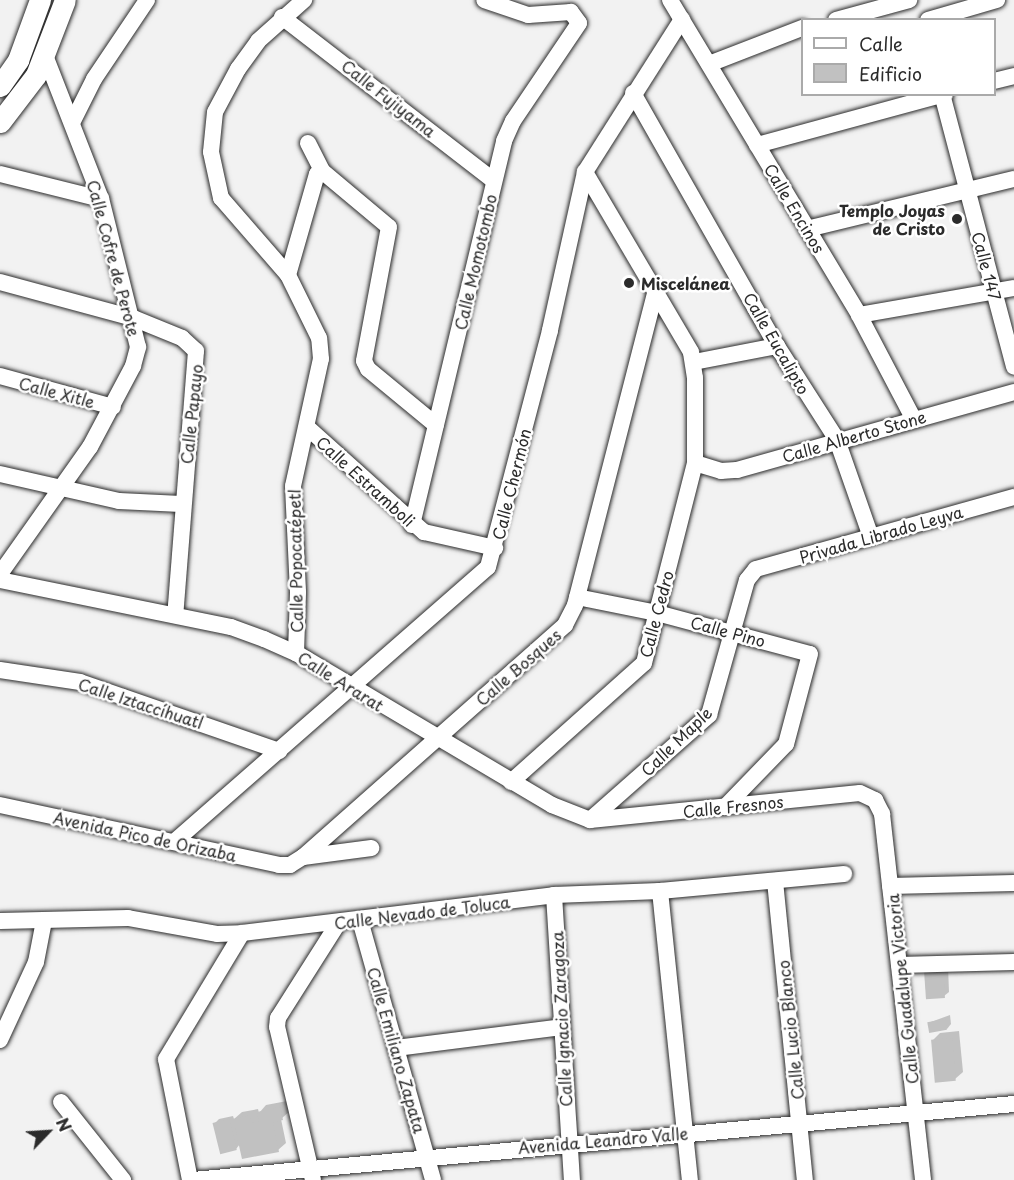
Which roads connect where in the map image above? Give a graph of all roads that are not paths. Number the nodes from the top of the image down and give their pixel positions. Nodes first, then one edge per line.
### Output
1 (40, 0) edge
2 (147, 0) edge
3 (304, 0) edge
4 (484, 0) edge
5 (670, 0) edge
6 (909, 0) edge
7 (917, 0) edge
8 (997, 0) edge
9 (66, 4) edge
10 (282, 16) junction
11 (682, 18) junction
12 (843, 18) edge
13 (922, 18) edge
14 (935, 18) edge
15 (801, 28) edge
16 (45, 55) junction
17 (709, 64) junction
18 (1014, 76) edge
19 (996, 80) edge
20 (0, 86) edge
21 (633, 93) junction
22 (939, 96) edge
23 (943, 96) edge
24 (73, 121) junction
25 (0, 122) edge
26 (308, 143) dead end
27 (757, 145) junction
28 (322, 171) junction
29 (585, 172) junction
30 (0, 174) edge
31 (1014, 179) edge
32 (495, 181) junction
33 (967, 193) junction
34 (101, 199) junction
35 (807, 229) junction
36 (288, 275) junction
37 (0, 282) edge
38 (1014, 288) edge
39 (656, 290) junction
40 (994, 294) junction
41 (859, 315) junction
42 (134, 318) junction
43 (777, 346) junction
44 (694, 362) junction
45 (1014, 367) edge
46 (0, 376) edge
47 (1014, 392) edge
48 (113, 407) junction
49 (913, 418) junction
50 (436, 425) junction
51 (308, 428) junction
52 (837, 440) junction
53 (694, 463) junction
54 (0, 474) edge
55 (62, 491) junction
56 (1014, 497) edge
57 (181, 504) junction
58 (412, 525) junction
59 (871, 537) junction
60 (495, 548) junction
61 (0, 574) edge
62 (750, 574) joint
63 (0, 580) edge
64 (577, 597) junction
65 (657, 613) junction
66 (175, 615) junction
67 (734, 633) junction
68 (296, 653) junction
69 (0, 670) edge
70 (349, 688) junction
71 (436, 738) junction
72 (279, 751) junction
73 (511, 782) junction
74 (874, 800) joint
75 (0, 805) edge
76 (725, 807) junction
77 (591, 820) junction
78 (174, 842) junction
79 (371, 848) dead end
80 (297, 861) junction
81 (844, 874) dead end
82 (775, 881) junction
83 (1014, 883) edge
84 (890, 886) junction
85 (660, 891) junction
86 (554, 895) junction
87 (360, 920) junction
88 (0, 921) edge
89 (44, 921) junction
90 (339, 922) junction
91 (242, 933) junction
92 (1014, 962) edge
93 (899, 965) junction
94 (562, 1027) junction
95 (0, 1040) edge
96 (396, 1048) junction
97 (61, 1102) dead end
98 (1014, 1104) edge
99 (916, 1114) junction
100 (799, 1123) junction
101 (685, 1133) junction
102 (568, 1143) junction
103 (427, 1155) junction
104 (311, 1174) edge
105 (123, 1180) edge
106 (191, 1180) edge
107 (433, 1180) edge
108 (572, 1180) edge
109 (690, 1180) edge
110 (805, 1180) edge
111 (923, 1180) edge

1 - 20 main road
2 - 24 street
3 - 10 street, Calle Popocatépetl
4 - 32 street, Calle Momotombo
5 - 11 street, Calle Encinos
6 - 12 street
7 - 13 street
8 - 14 street
9 - 16 main road
10 - 32 street, Calle Fujiyama
10 - 36 street, Calle Popocatépetl
11 - 17 street, Calle Encinos
11 - 21 street, Calle Chermón
15 - 17 street
16 - 24 street, Calle Cofre de Perote
16 - 25 main road
17 - 27 street, Calle Encinos
18 - 19 street
21 - 29 street, Calle Chermón
21 - 43 street, Calle Eucalipto
22 - 27 street
23 - 33 street, Calle 147
24 - 34 street, Calle Cofre de Perote
26 - 28 street
27 - 35 street, Calle Encinos
28 - 36 street
28 - 50 street
29 - 39 street
29 - 60 street, Calle Chermón
30 - 34 street
31 - 33 street
32 - 50 street, Calle Momotombo
33 - 35 street
33 - 40 street, Calle 147
34 - 42 street, Calle Cofre de Perote
35 - 41 street, Calle Encinos
36 - 51 street, Calle Popocatépetl
37 - 42 street, Calle Papayo
38 - 40 street
39 - 44 street
39 - 64 street, Calle Bosques
40 - 41 street
40 - 45 street, Calle 147
41 - 49 street, Calle Encinos
42 - 48 street, Calle Cofre de Perote
42 - 57 street, Calle Papayo
43 - 44 street
43 - 52 street, Calle Eucalipto
44 - 53 street, Calle Cedro
46 - 48 street, Calle Xitle
47 - 49 street, Calle Alberto Stone
48 - 55 street, Calle Cofre de Perote
49 - 52 street, Calle Alberto Stone
50 - 58 street, Calle Momotombo
51 - 58 street, Calle Estramboli
51 - 68 street, Calle Popocatépetl
52 - 53 street, Calle Alberto Stone
52 - 59 street, Calle Eucalipto
53 - 65 street, Calle Cedro
54 - 55 street
55 - 57 street
55 - 61 street, Calle Cofre de Perote
56 - 59 street, Privada Librado Leyva
57 - 66 street, Calle Papayo
58 - 60 street, Calle Estramboli
59 - 62 street, Privada Librado Leyva
60 - 70 street, Calle Chermón
62 - 67 street, Calle Maple
63 - 66 street, Calle Ararat
64 - 65 street, Calle Pino
64 - 71 street, Calle Bosques
65 - 67 street, Calle Pino
65 - 73 street, Calle Cedro
66 - 68 street, Calle Ararat
67 - 76 street, Calle Pino
67 - 77 street, Calle Maple
68 - 70 street, Calle Ararat
69 - 72 street, Calle Iztaccíhuatl
70 - 71 street, Calle Ararat
70 - 72 street, Calle Chermón
71 - 73 street, Calle Ararat
71 - 80 street, Calle Bosques
72 - 78 street, Calle Chermón
73 - 77 street, Calle Ararat
74 - 76 street, Calle Fresnos
74 - 84 street, Calle Guadalupe Victoria
75 - 78 street, Avenida Pico de Orizaba
76 - 77 street, Calle Fresnos
78 - 80 street, Avenida Pico de Orizaba
79 - 80 street, Avenida Pico de Orizaba
81 - 82 street, Calle Nevado de Toluca
82 - 85 street, Calle Nevado de Toluca
82 - 100 street, Calle Lucio Blanco
83 - 84 street
84 - 93 street, Calle Guadalupe Victoria
85 - 86 street, Calle Nevado de Toluca
85 - 101 street
86 - 87 street, Calle Nevado de Toluca
86 - 94 street, Calle Ignacio Zaragoza
87 - 90 street, Calle Nevado de Toluca
87 - 96 street, Calle Emiliano Zapata
88 - 89 street, Calle Nevado de Toluca
89 - 91 street, Calle Nevado de Toluca
89 - 95 street
90 - 91 street, Calle Nevado de Toluca
90 - 104 street
91 - 106 street
92 - 93 street
93 - 99 street, Calle Guadalupe Victoria
94 - 96 street
94 - 102 street, Calle Ignacio Zaragoza
96 - 103 street, Calle Emiliano Zapata
97 - 105 street
98 - 99 street, Avenida Leandro Valle
99 - 100 street, Avenida Leandro Valle
99 - 111 street, Calle Guadalupe Victoria
100 - 101 street, Avenida Leandro Valle
100 - 110 street, Calle Lucio Blanco
101 - 102 street, Avenida Leandro Valle
101 - 109 street
102 - 103 street, Avenida Leandro Valle
102 - 108 street, Calle Ignacio Zaragoza
103 - 104 street, Avenida Leandro Valle
103 - 107 street, Calle Emiliano Zapata
104 - 106 street, Avenida Leandro Valle

